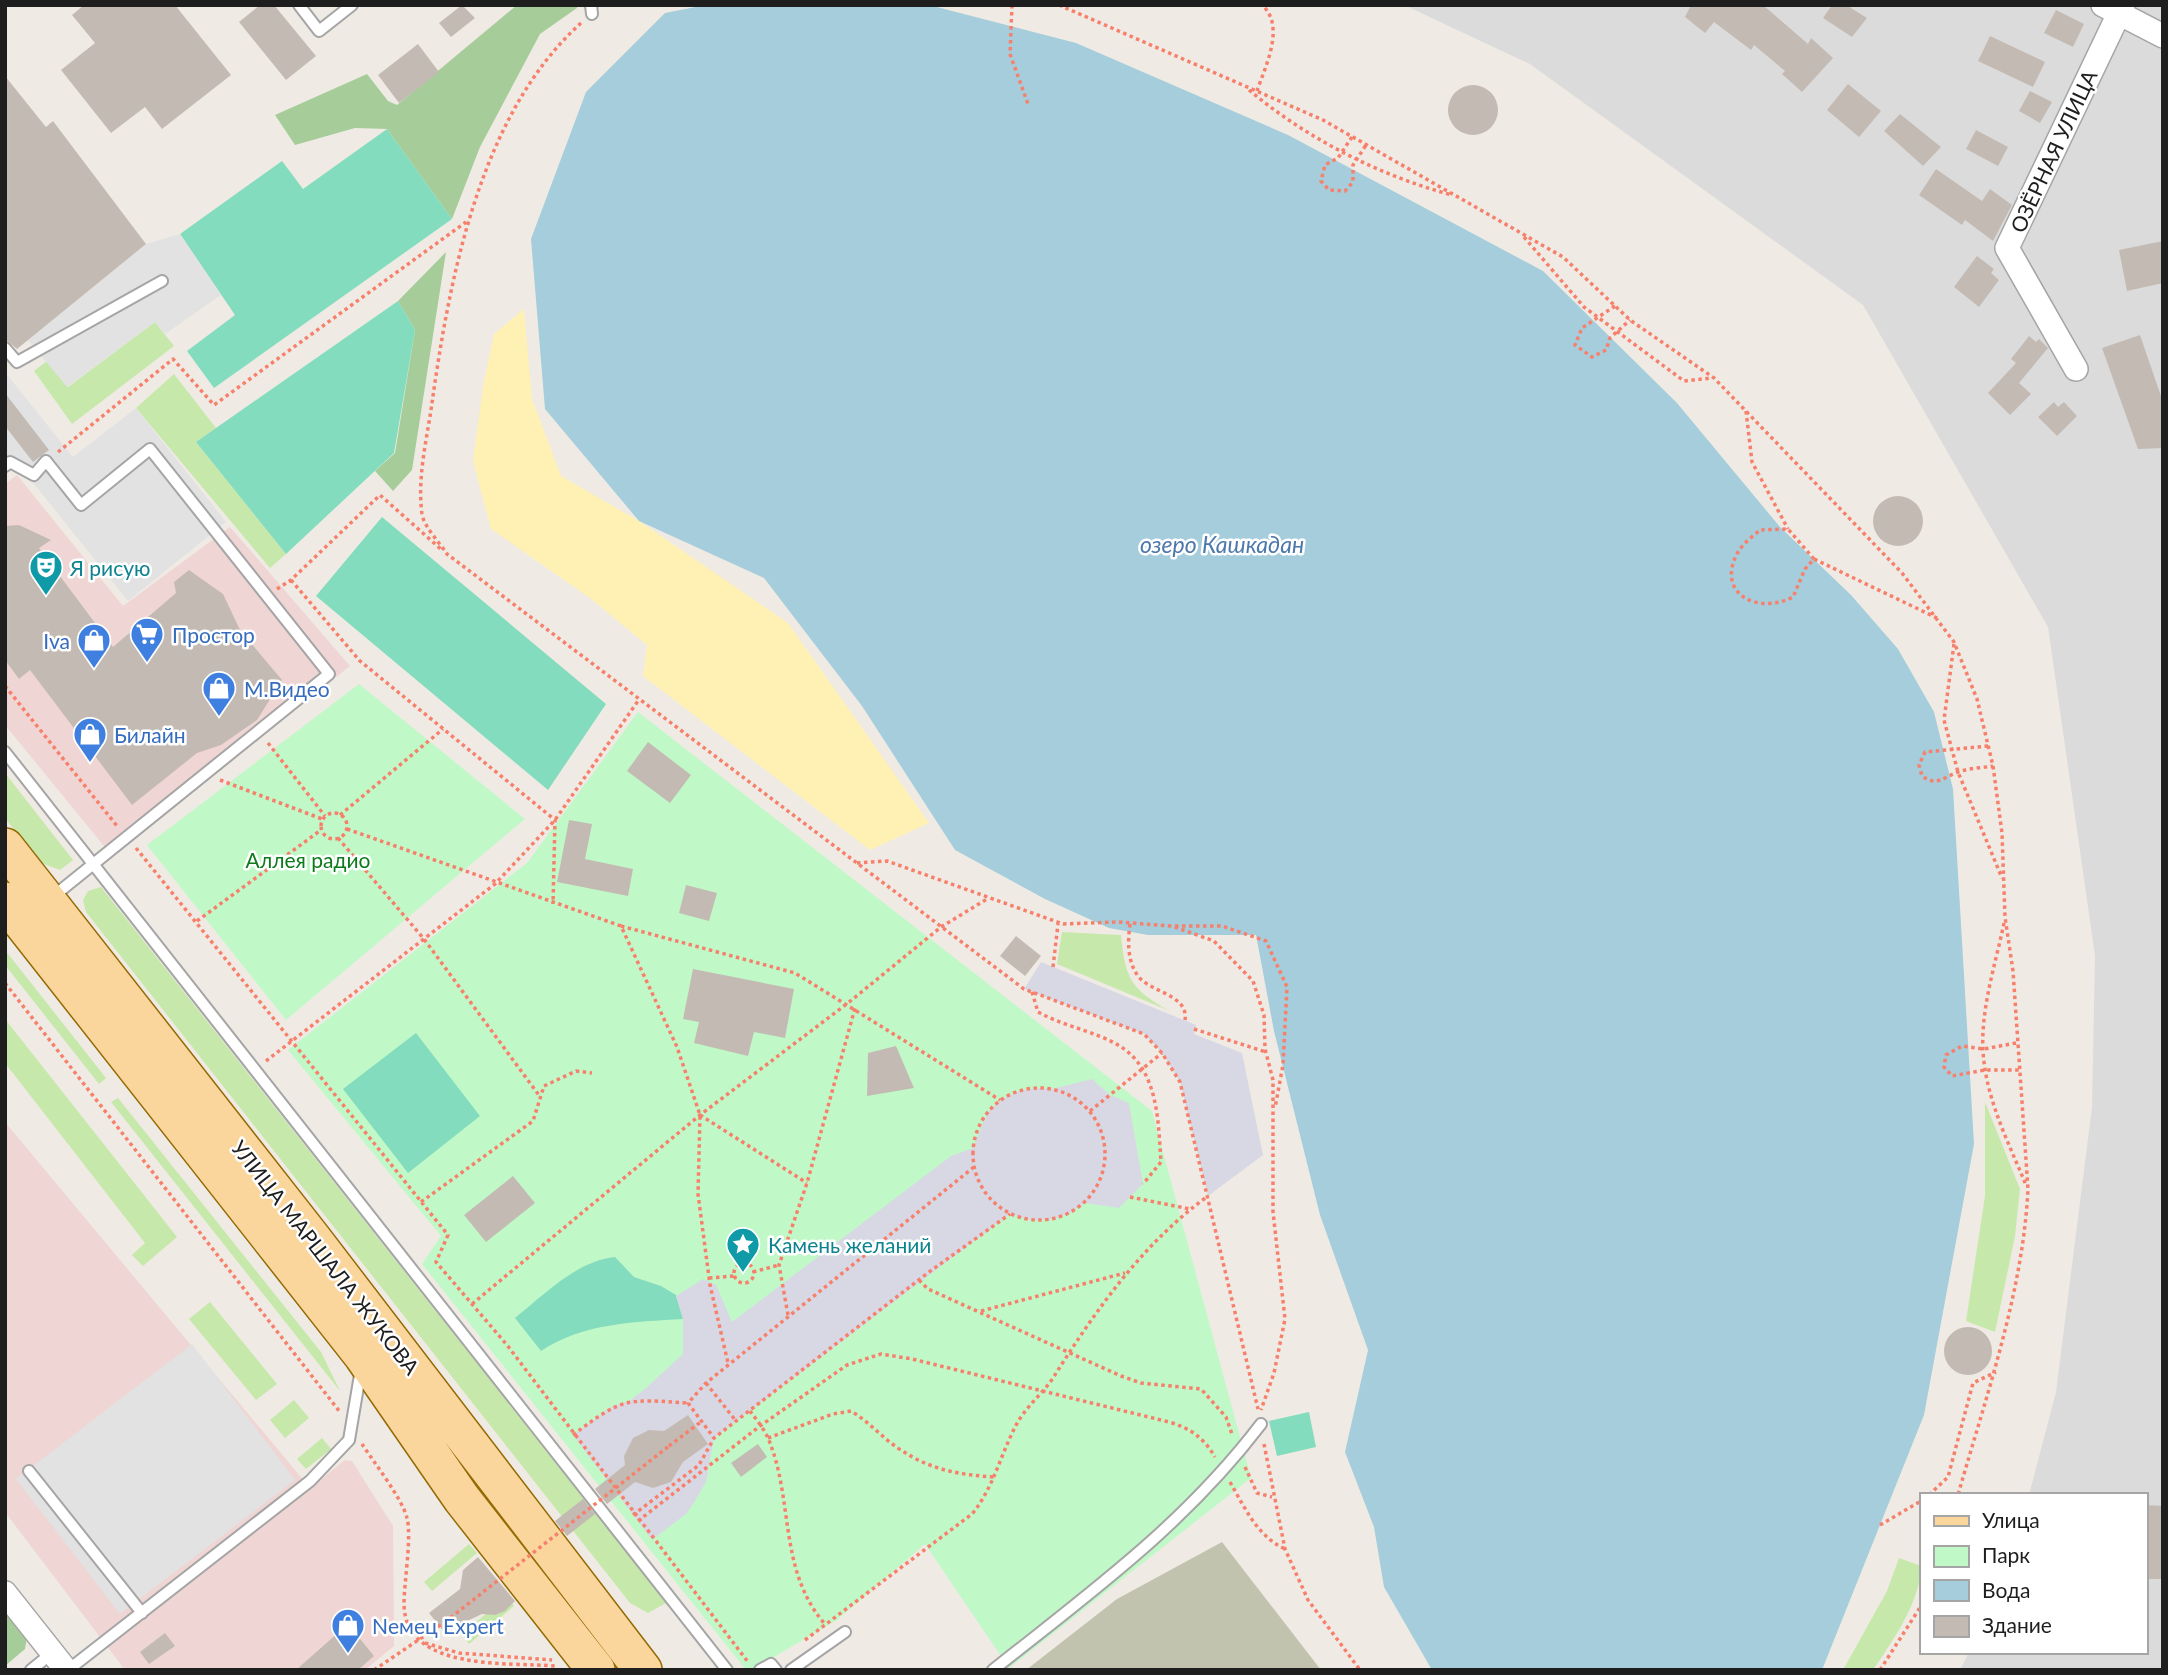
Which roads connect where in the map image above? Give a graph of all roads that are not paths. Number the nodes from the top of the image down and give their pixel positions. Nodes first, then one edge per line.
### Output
1 (299, 5) edge
2 (352, 5) edge
3 (2115, 8) edge
4 (2163, 36) edge
5 (162, 281) dead end
6 (5, 348) edge
7 (2076, 369) dead end
8 (5, 466) edge
9 (5, 752) edge
10 (5, 847) edge
11 (94, 864) junction
12 (48, 900) junction
13 (5, 901) edge
14 (363, 1356) junction
15 (1260, 1420) road end
16 (29, 1471) dead end
17 (5, 1593) edge
18 (142, 1613) junction
19 (845, 1632) dead end
20 (62, 1664) edge
21 (807, 1665) edge
22 (581, 1668) edge
23 (756, 1669) edge
24 (31, 1670) edge
25 (643, 1670) edge
26 (727, 1670) edge
27 (776, 1670) edge
28 (791, 1670) edge
29 (993, 1670) edge

1 - 2 lane
3 - 4 street
3 - 7 street, ОЗЁРНАЯ УЛИЦА
5 - 6 lane
8 - 11 lane
9 - 11 lane
10 - 12 main road, УЛИЦА МАРШАЛА ЖУКОВА
11 - 12 lane
11 - 26 lane
12 - 25 main road, УЛИЦА МАРШАЛА ЖУКОВА
13 - 14 main road, УЛИЦА МАРШАЛА ЖУКОВА
14 - 18 lane
14 - 22 main road, УЛИЦА МАРШАЛА ЖУКОВА
15 - 29 lane
16 - 18 lane
17 - 20 street
18 - 20 lane
19 - 21 lane
20 - 24 lane
21 - 28 lane
23 - 27 lane

